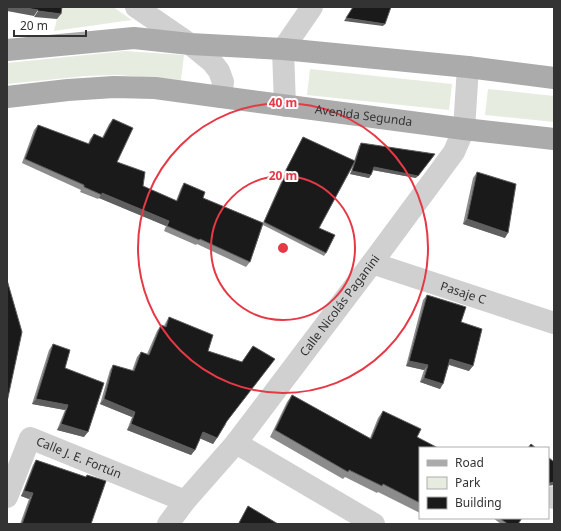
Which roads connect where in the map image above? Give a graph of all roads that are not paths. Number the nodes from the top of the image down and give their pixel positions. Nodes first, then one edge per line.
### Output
1 (136, 7) edge
2 (312, 7) edge
3 (190, 44) junction
4 (283, 49) junction
5 (7, 50) edge
6 (468, 67) junction
7 (554, 78) edge
8 (7, 96) edge
9 (221, 97) junction
10 (285, 106) junction
11 (464, 129) junction
12 (554, 139) edge
13 (372, 263) junction
14 (554, 323) edge
15 (236, 443) junction
16 (7, 495) edge
17 (185, 501) junction
18 (168, 524) edge
19 (374, 524) edge

1 - 3 street
2 - 4 street
3 - 4 main road
3 - 5 main road
3 - 9 street
4 - 6 main road
4 - 10 street
6 - 7 main road
6 - 11 street, Calle Nicolás Paganini
8 - 9 main road, Avenida Segunda
9 - 10 main road, Avenida Segunda
10 - 11 main road, Avenida Segunda
11 - 12 main road, Avenida Segunda
11 - 13 street, Calle Nicolás Paganini
13 - 14 street, Pasaje C
13 - 15 street, Calle Nicolás Paganini
15 - 17 street, Calle Nicolás Paganini
15 - 19 street
16 - 17 street, Calle J. E. Fortún
17 - 18 street, Calle Nicolás Paganini

